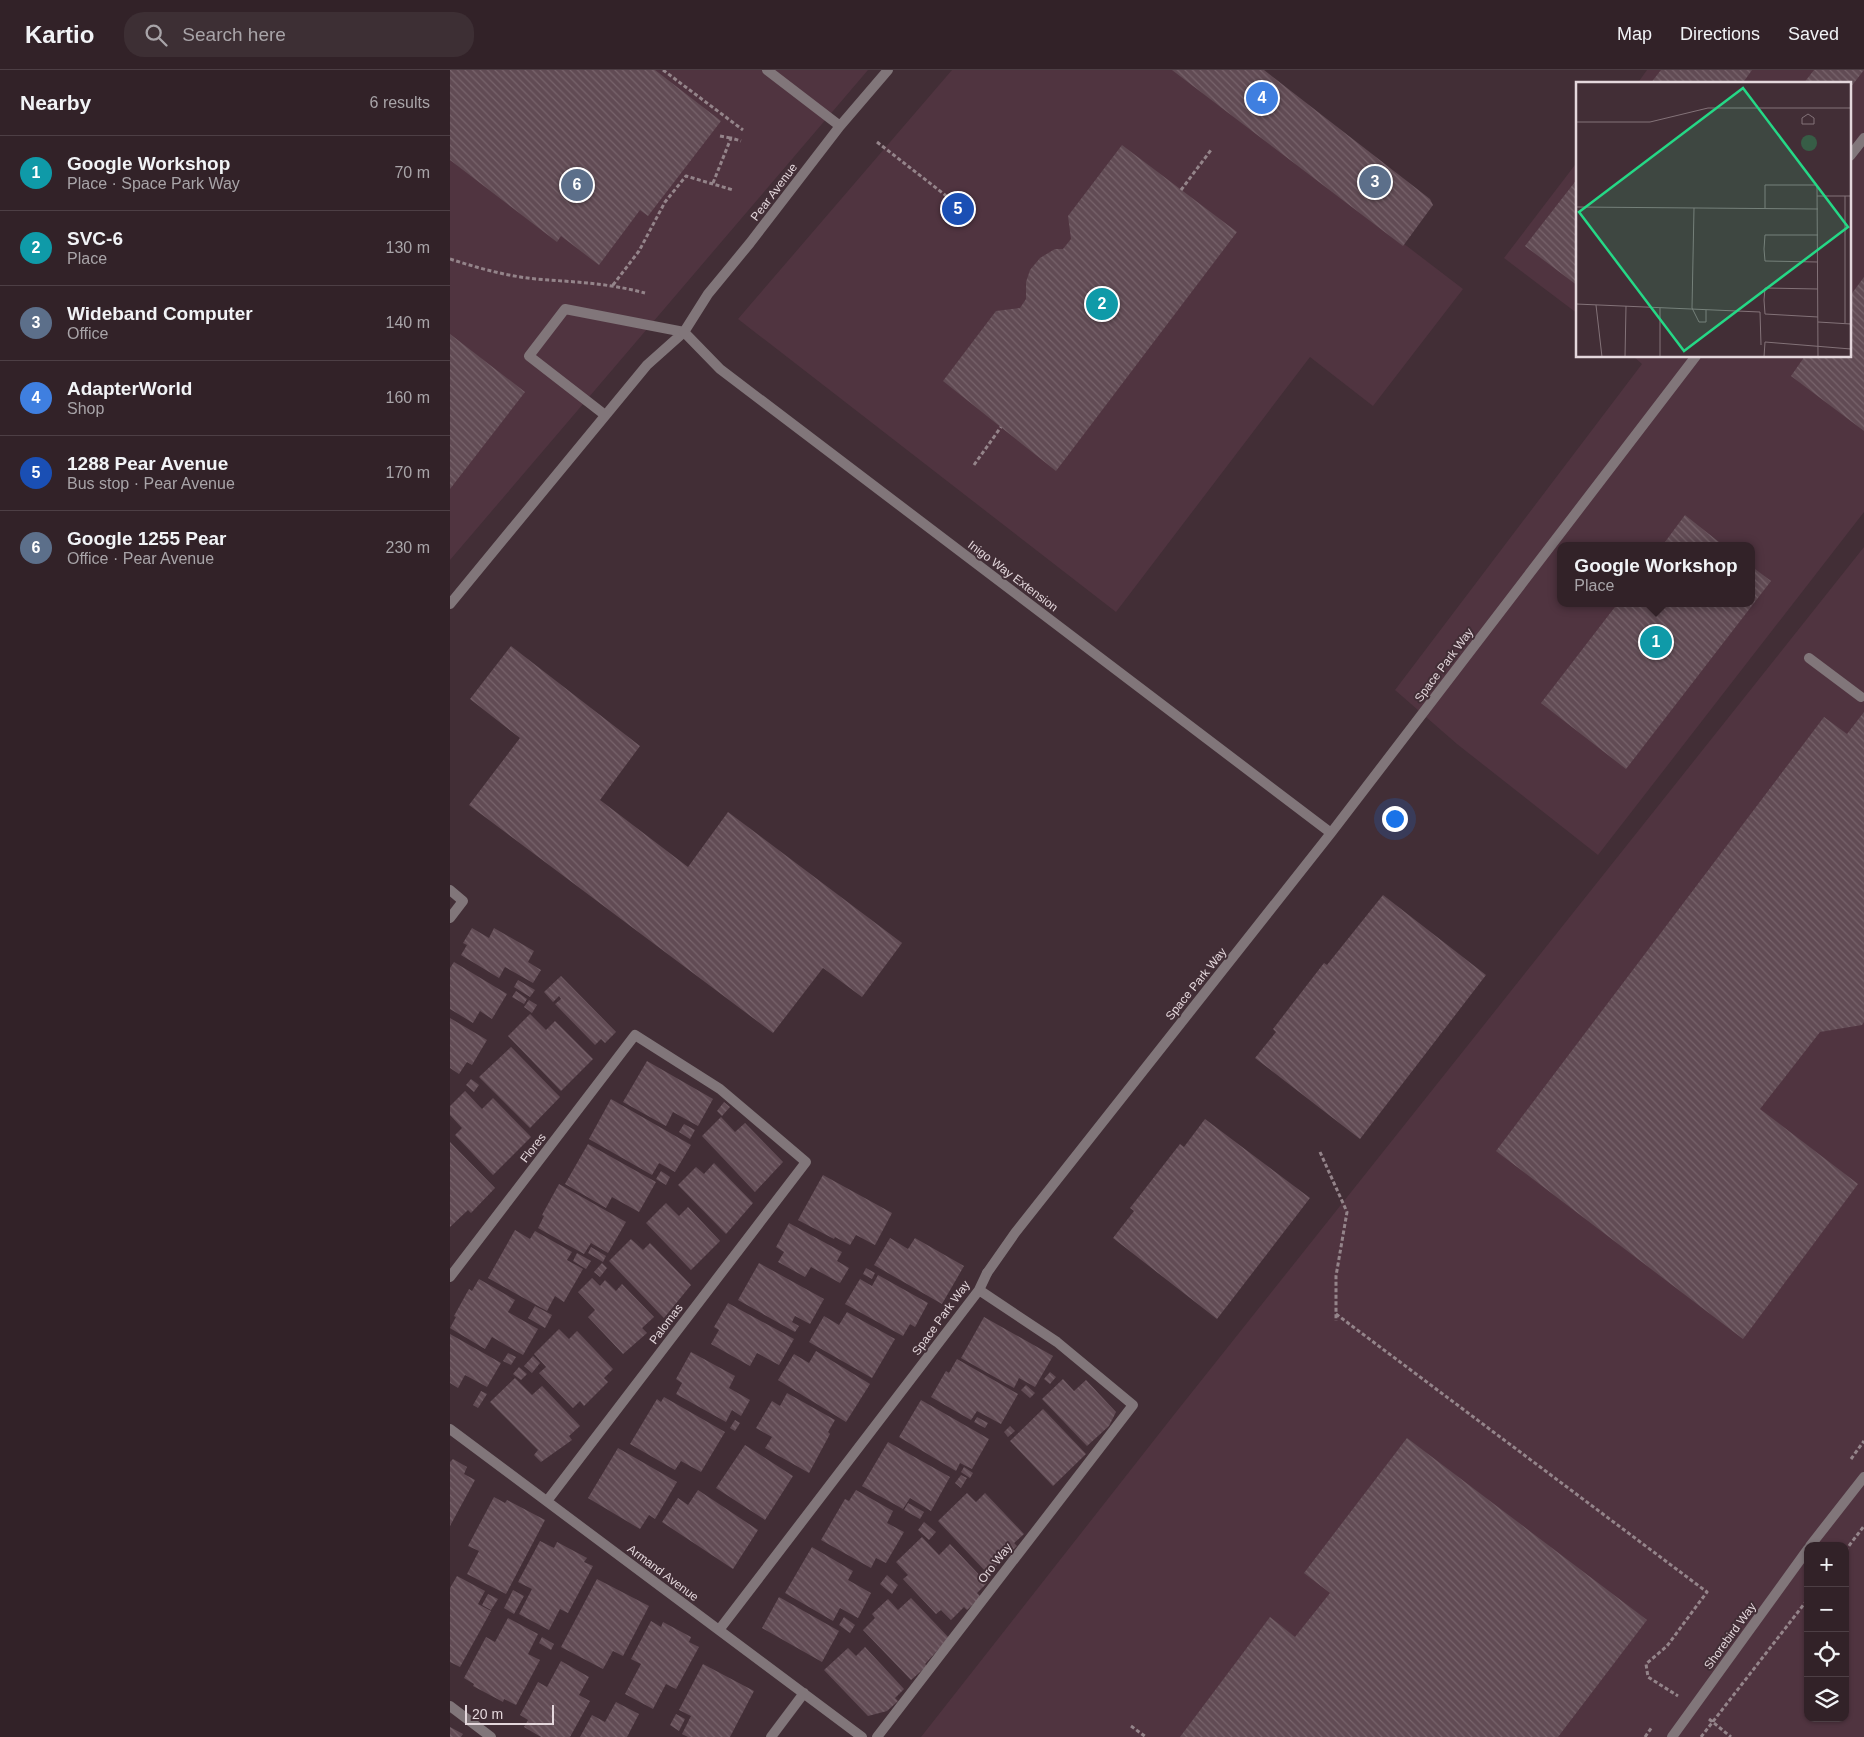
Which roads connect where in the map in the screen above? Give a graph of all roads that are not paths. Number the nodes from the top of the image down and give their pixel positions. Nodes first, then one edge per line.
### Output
1 (767, 70) edge
2 (888, 70) edge
3 (840, 126) junction
4 (1864, 138) edge
5 (1852, 153) edge
6 (684, 332) junction
7 (1694, 358) edge
8 (605, 415) junction
9 (450, 604) edge
10 (1810, 658) dead end
11 (1862, 696) dead end
12 (1331, 833) junction
13 (450, 890) edge
14 (450, 918) edge
15 (635, 1035) joint
16 (450, 1277) edge
17 (979, 1290) junction
18 (450, 1429) edge
19 (1864, 1477) edge
20 (546, 1501) junction
21 (1813, 1542) edge
22 (1804, 1554) edge
23 (719, 1630) junction
24 (804, 1693) junction
25 (450, 1706) edge
26 (491, 1737) edge
27 (770, 1737) edge
28 (862, 1737) edge
29 (877, 1737) edge
30 (1672, 1737) edge

1 - 3 street
2 - 3 street, Pear Avenue
3 - 6 street, Pear Avenue
4 - 5 street
6 - 8 street, Pear Avenue
6 - 8 street
6 - 12 street, Inigo Way Extension
7 - 12 street, Space Park Way
8 - 9 street, Pear Avenue
10 - 11 street
12 - 17 street, Space Park Way
13 - 14 street
15 - 16 street, Flores
15 - 20 street, Palomas
17 - 23 street, Space Park Way
17 - 29 street, Oro Way
18 - 20 street, Armand Avenue
19 - 21 street, Shorebird Way
20 - 23 street, Armand Avenue
22 - 30 street, Shorebird Way
23 - 24 street, Armand Avenue
24 - 27 street
24 - 28 street, Armand Avenue
25 - 26 street

